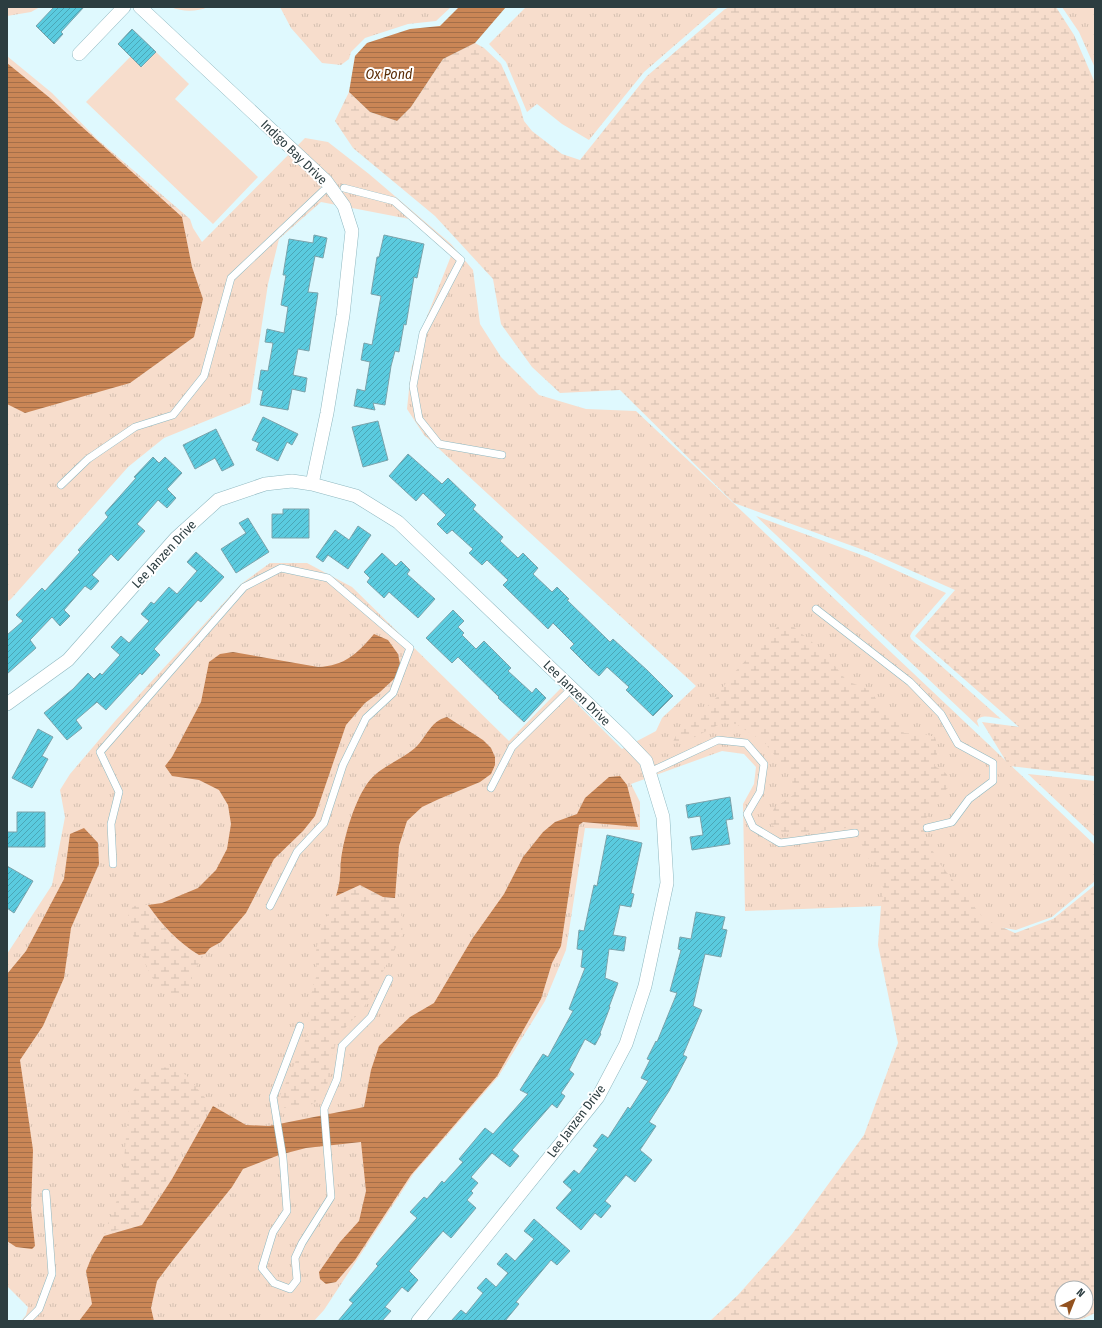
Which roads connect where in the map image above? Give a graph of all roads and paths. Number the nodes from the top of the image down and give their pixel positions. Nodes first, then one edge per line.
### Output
1 (124, 7) edge
2 (140, 7) edge
3 (79, 54) dead end
4 (344, 188) dead end
5 (323, 191) dead end
6 (502, 456) dead end
7 (312, 484) junction
8 (61, 485) dead end
9 (816, 609) dead end
10 (569, 691) dead end
11 (7, 704) edge
12 (654, 770) dead end
13 (491, 788) dead end
14 (927, 828) dead end
15 (856, 833) dead end
16 (114, 864) dead end
17 (270, 906) dead end
18 (389, 979) dead end
19 (300, 1026) dead end
20 (46, 1193) dead end
21 (27, 1321) edge
22 (418, 1321) edge

1 - 3 street
2 - 7 street, Indigo Bay Drive
4 - 6 lane
5 - 8 lane
7 - 11 street, Lee Janzen Drive
7 - 22 street, Lee Janzen Drive
9 - 14 lane
10 - 13 lane
12 - 15 lane
16 - 17 lane
18 - 19 lane
20 - 21 lane

